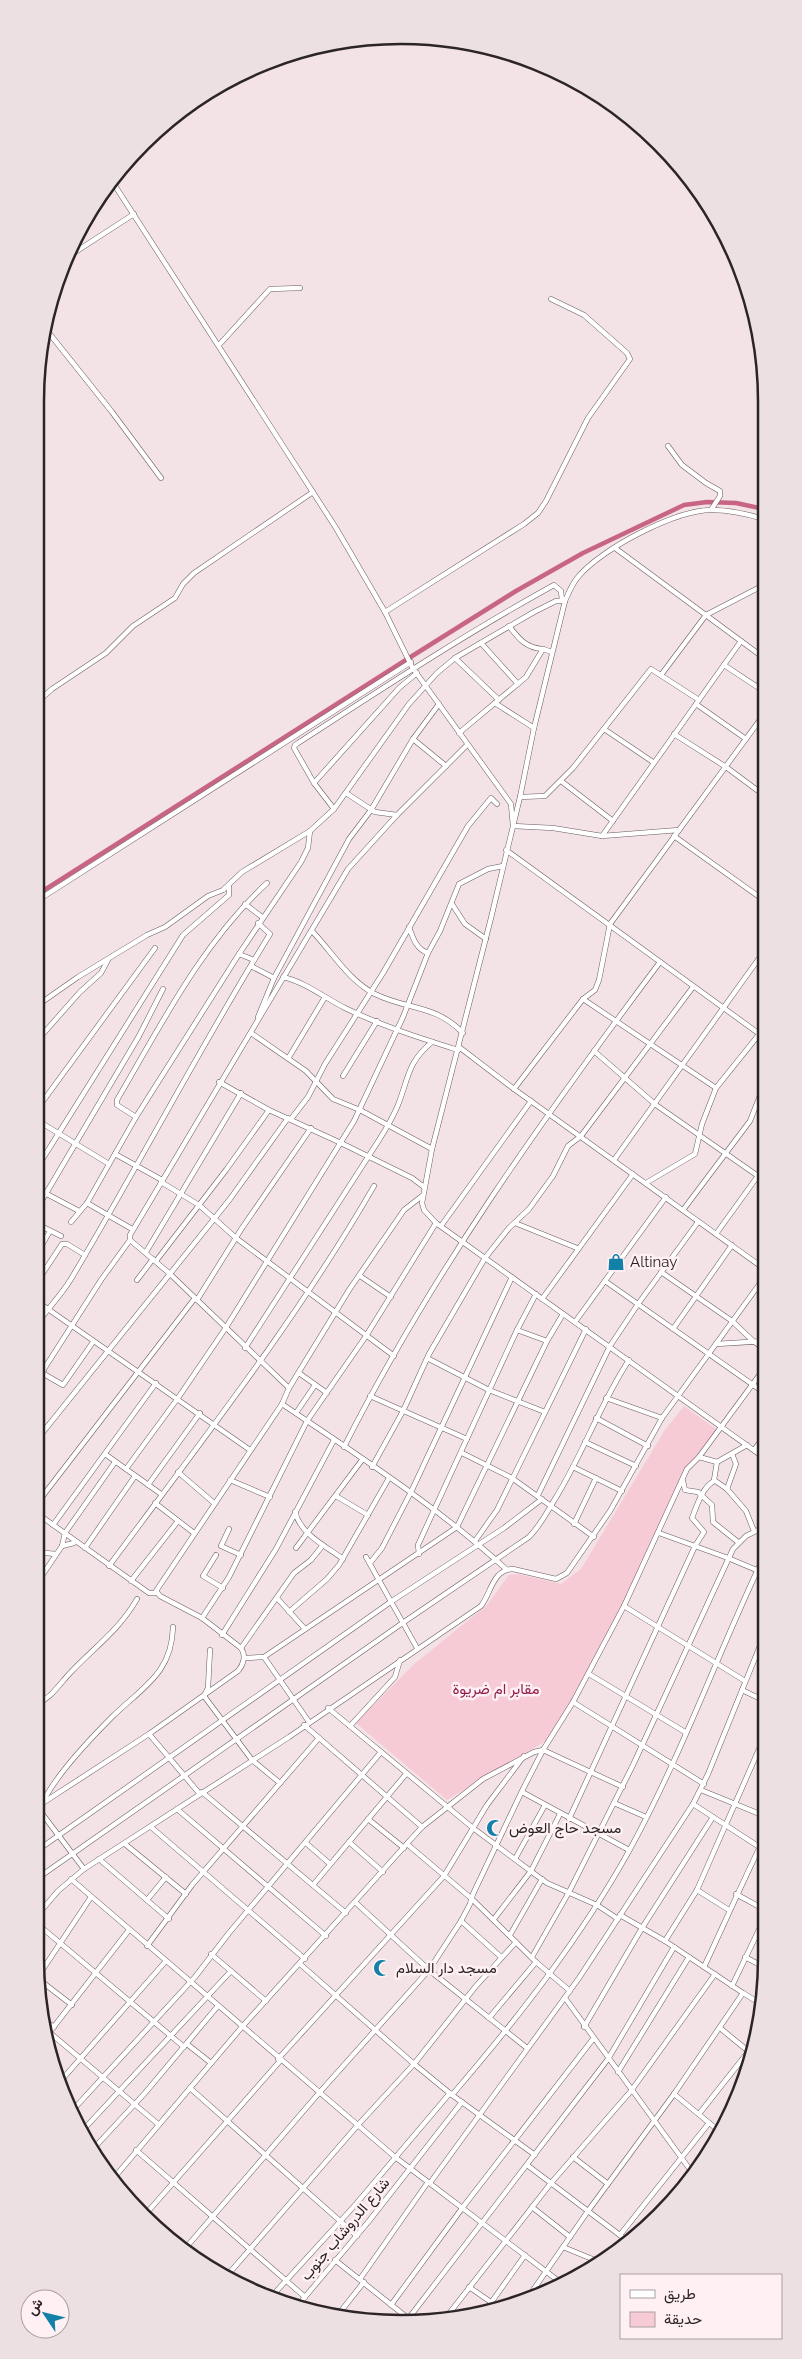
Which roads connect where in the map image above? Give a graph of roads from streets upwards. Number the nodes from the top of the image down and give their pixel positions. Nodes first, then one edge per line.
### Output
1 (116, 187) edge
2 (134, 214) junction
3 (77, 251) edge
4 (300, 288) dead end
5 (551, 299) dead end
6 (50, 336) edge
7 (219, 345) junction
8 (668, 446) dead end
9 (161, 478) dead end
10 (313, 492) junction
11 (711, 510) junction
12 (758, 518) edge
13 (615, 548) junction
14 (758, 588) edge
15 (564, 600) junction
16 (385, 612) junction
17 (706, 616) junction
18 (509, 626) junction
19 (741, 640) junction
20 (480, 642) junction
21 (543, 649) junction
22 (552, 652) junction
23 (758, 653) edge
24 (455, 658) junction
25 (412, 665) junction
26 (724, 665) junction
27 (417, 673) junction
28 (661, 675) junction
29 (424, 684) junction
30 (518, 684) junction
31 (758, 688) edge
32 (44, 697) edge
33 (497, 701) junction
34 (698, 702) junction
35 (439, 704) junction
36 (758, 722) edge
37 (534, 728) junction
38 (604, 729) junction
39 (459, 733) junction
40 (674, 734) junction
41 (746, 738) junction
42 (413, 739) junction
43 (468, 745) junction
44 (653, 762) junction
45 (446, 766) junction
46 (726, 767) junction
47 (561, 781) junction
48 (314, 783) junction
49 (758, 791) edge
50 (346, 793) junction
51 (520, 797) junction
52 (497, 804) dead end
53 (334, 809) junction
54 (371, 810) junction
55 (397, 814) junction
56 (613, 821) junction
57 (513, 826) junction
58 (679, 830) junction
59 (310, 831) junction
60 (602, 836) junction
61 (674, 836) junction
62 (506, 850) junction
63 (503, 866) junction
64 (267, 883) dead end
65 (229, 886) junction
66 (44, 896) edge
67 (758, 897) edge
68 (246, 904) junction
69 (452, 904) junction
70 (262, 917) junction
71 (258, 923) junction
72 (610, 924) junction
73 (409, 927) junction
74 (312, 931) junction
75 (486, 939) junction
76 (155, 948) dead end
77 (428, 953) junction
78 (238, 954) junction
79 (108, 960) junction
80 (254, 960) junction
81 (758, 960) edge
82 (660, 962) junction
83 (251, 966) junction
84 (274, 978) junction
85 (283, 978) junction
86 (693, 987) junction
87 (163, 989) dead end
88 (371, 992) junction
89 (325, 997) junction
90 (583, 999) junction
91 (44, 1001) edge
92 (408, 1004) junction
93 (723, 1008) junction
94 (358, 1014) junction
95 (617, 1020) junction
96 (377, 1021) junction
97 (256, 1023) junction
98 (397, 1030) junction
99 (462, 1032) junction
100 (44, 1033) edge
101 (251, 1033) junction
102 (758, 1033) edge
103 (758, 1036) edge
104 (432, 1042) junction
105 (652, 1044) junction
106 (459, 1048) junction
107 (594, 1051) junction
108 (289, 1058) junction
109 (683, 1065) junction
110 (343, 1076) dead end
111 (625, 1077) junction
112 (316, 1080) junction
113 (220, 1082) junction
114 (716, 1088) junction
115 (514, 1089) junction
116 (241, 1093) junction
117 (44, 1100) edge
118 (531, 1100) junction
119 (758, 1101) edge
120 (656, 1105) junction
121 (269, 1110) junction
122 (360, 1110) junction
123 (548, 1112) junction
124 (136, 1118) junction
125 (290, 1118) junction
126 (44, 1124) edge
127 (387, 1125) junction
128 (310, 1128) junction
129 (60, 1134) junction
130 (581, 1136) junction
131 (700, 1137) junction
132 (75, 1142) junction
133 (341, 1142) junction
134 (432, 1149) junction
135 (726, 1152) junction
136 (115, 1154) junction
137 (366, 1157) junction
138 (44, 1158) edge
139 (614, 1160) junction
140 (109, 1164) junction
141 (137, 1165) junction
142 (633, 1174) junction
143 (758, 1176) joint
144 (162, 1181) junction
145 (646, 1183) junction
146 (374, 1186) dead end
147 (424, 1187) junction
148 (45, 1193) joint
149 (182, 1194) junction
150 (422, 1196) junction
151 (666, 1197) junction
152 (87, 1203) junction
153 (199, 1206) junction
154 (79, 1210) junction
155 (683, 1210) junction
156 (108, 1217) junction
157 (214, 1218) junction
158 (71, 1222) dead end
159 (698, 1222) junction
160 (436, 1223) junction
161 (515, 1223) junction
162 (441, 1226) junction
163 (44, 1228) edge
164 (132, 1229) junction
165 (50, 1231) junction
166 (716, 1234) junction
167 (61, 1236) dead end
168 (236, 1238) junction
169 (130, 1240) junction
170 (462, 1240) junction
171 (44, 1241) edge
172 (732, 1245) junction
173 (578, 1248) junction
174 (146, 1252) junction
175 (84, 1255) junction
176 (485, 1258) junction
177 (154, 1260) junction
178 (267, 1262) junction
179 (758, 1264) edge
180 (44, 1271) edge
181 (661, 1272) junction
182 (169, 1273) junction
183 (360, 1276) junction
184 (512, 1277) junction
185 (137, 1280) dead end
186 (290, 1280) junction
187 (605, 1281) junction
188 (758, 1286) edge
189 (307, 1292) junction
190 (536, 1294) junction
191 (696, 1296) junction
192 (391, 1298) junction
193 (196, 1299) junction
194 (542, 1299) junction
195 (638, 1304) junction
196 (44, 1307) edge
197 (47, 1309) junction
198 (44, 1314) edge
199 (335, 1314) junction
200 (563, 1314) junction
201 (732, 1321) junction
202 (575, 1322) junction
203 (72, 1326) junction
204 (224, 1329) junction
205 (673, 1329) junction
206 (517, 1330) junction
207 (586, 1330) junction
208 (366, 1336) junction
209 (547, 1341) junction
210 (753, 1341) junction
211 (758, 1341) edge
212 (93, 1342) junction
213 (716, 1344) junction
214 (758, 1344) edge
215 (610, 1346) junction
216 (246, 1348) junction
217 (106, 1351) junction
218 (708, 1354) junction
219 (394, 1356) junction
220 (429, 1359) junction
221 (629, 1360) junction
222 (259, 1361) junction
223 (44, 1370) edge
224 (137, 1371) junction
225 (44, 1373) edge
226 (299, 1373) junction
227 (463, 1377) junction
228 (758, 1377) edge
229 (156, 1383) junction
230 (316, 1385) junction
231 (752, 1385) junction
232 (289, 1388) junction
233 (758, 1389) edge
234 (489, 1390) junction
235 (327, 1392) junction
236 (370, 1396) junction
237 (178, 1398) junction
238 (606, 1398) junction
239 (678, 1398) junction
240 (519, 1402) junction
241 (282, 1404) junction
242 (402, 1412) junction
243 (546, 1412) junction
244 (200, 1413) junction
245 (296, 1413) junction
246 (596, 1418) junction
247 (662, 1418) junction
248 (308, 1421) junction
249 (215, 1423) junction
250 (721, 1427) junction
251 (440, 1429) junction
252 (44, 1430) edge
253 (467, 1439) junction
254 (334, 1440) junction
255 (585, 1442) junction
256 (746, 1445) junction
257 (758, 1445) edge
258 (344, 1446) junction
259 (648, 1446) junction
260 (250, 1450) junction
261 (754, 1450) junction
262 (462, 1452) junction
263 (758, 1453) edge
264 (105, 1454) junction
265 (732, 1454) junction
266 (699, 1457) junction
267 (362, 1460) junction
268 (115, 1462) junction
269 (717, 1462) junction
270 (488, 1466) junction
271 (636, 1466) junction
272 (372, 1467) junction
273 (573, 1467) junction
274 (126, 1469) junction
275 (178, 1472) junction
276 (135, 1476) junction
277 (683, 1477) junction
278 (389, 1478) junction
279 (512, 1478) junction
280 (596, 1478) junction
281 (230, 1480) junction
282 (714, 1481) junction
283 (148, 1485) junction
284 (727, 1489) junction
285 (622, 1491) junction
286 (411, 1492) junction
287 (44, 1494) edge
288 (161, 1494) junction
289 (538, 1494) junction
290 (336, 1496) junction
291 (701, 1496) junction
292 (270, 1497) junction
293 (542, 1499) junction
294 (214, 1503) junction
295 (155, 1504) junction
296 (551, 1506) junction
297 (295, 1512) junction
298 (435, 1512) junction
299 (368, 1515) junction
300 (44, 1518) edge
301 (178, 1521) junction
302 (574, 1524) junction
303 (53, 1525) junction
304 (457, 1527) junction
305 (229, 1529) dead end
306 (758, 1529) edge
307 (754, 1531) junction
308 (65, 1533) junction
309 (194, 1533) junction
310 (659, 1533) junction
311 (308, 1534) junction
312 (594, 1537) junction
313 (74, 1540) junction
314 (738, 1542) junction
315 (477, 1543) junction
316 (323, 1545) junction
317 (62, 1546) junction
318 (695, 1546) junction
319 (85, 1548) junction
320 (296, 1548) dead end
321 (44, 1553) edge
322 (56, 1554) junction
323 (419, 1554) junction
324 (216, 1555) dead end
325 (241, 1555) junction
326 (366, 1557) dead end
327 (728, 1558) junction
328 (343, 1559) junction
329 (496, 1561) junction
330 (370, 1564) junction
331 (109, 1566) junction
332 (506, 1569) junction
333 (757, 1570) joint
334 (44, 1572) edge
335 (380, 1580) junction
336 (132, 1581) junction
337 (223, 1588) junction
338 (156, 1592) junction
339 (277, 1598) junction
340 (137, 1599) dead end
341 (392, 1601) junction
342 (624, 1606) junction
343 (289, 1612) junction
344 (202, 1618) junction
345 (404, 1622) junction
346 (173, 1627) dead end
347 (659, 1628) junction
348 (305, 1629) junction
349 (222, 1635) junction
350 (689, 1646) junction
351 (241, 1648) junction
352 (417, 1648) junction
353 (210, 1650) dead end
354 (758, 1650) edge
355 (264, 1657) junction
356 (244, 1658) junction
357 (400, 1660) junction
358 (717, 1662) junction
359 (588, 1674) junction
360 (280, 1680) junction
361 (745, 1681) junction
362 (742, 1690) junction
363 (204, 1696) junction
364 (626, 1697) junction
365 (758, 1698) edge
366 (44, 1700) edge
367 (294, 1700) junction
368 (573, 1702) junction
369 (328, 1708) junction
370 (656, 1716) junction
371 (222, 1720) junction
372 (307, 1724) junction
373 (350, 1726) junction
374 (613, 1726) junction
375 (685, 1732) junction
376 (149, 1734) junction
377 (319, 1738) junction
378 (237, 1740) junction
379 (643, 1746) junction
380 (758, 1749) edge
381 (544, 1750) junction
382 (381, 1752) junction
383 (525, 1755) junction
384 (168, 1757) junction
385 (252, 1760) junction
386 (672, 1763) junction
387 (591, 1772) junction
388 (406, 1774) junction
389 (183, 1776) junction
390 (362, 1776) junction
391 (280, 1782) junction
392 (704, 1784) junction
393 (623, 1787) junction
394 (701, 1790) junction
395 (201, 1792) junction
396 (522, 1792) junction
397 (44, 1797) edge
398 (387, 1797) junction
399 (44, 1802) edge
400 (614, 1803) junction
401 (735, 1803) junction
402 (693, 1804) junction
403 (448, 1805) junction
404 (545, 1806) junction
405 (178, 1809) junction
406 (758, 1813) edge
407 (560, 1814) junction
408 (44, 1815) edge
409 (646, 1817) junction
410 (713, 1817) junction
411 (570, 1818) junction
412 (368, 1819) junction
413 (726, 1824) junction
414 (244, 1826) junction
415 (151, 1827) junction
416 (422, 1827) junction
417 (473, 1828) junction
418 (598, 1834) junction
419 (59, 1835) junction
420 (349, 1842) junction
421 (306, 1843) junction
422 (125, 1844) junction
423 (497, 1845) junction
424 (758, 1845) edge
425 (44, 1846) edge
426 (405, 1846) junction
427 (224, 1849) junction
428 (629, 1850) junction
429 (758, 1850) edge
430 (73, 1854) junction
431 (99, 1859) junction
432 (515, 1859) junction
433 (288, 1864) junction
434 (330, 1864) junction
435 (84, 1869) junction
436 (204, 1871) junction
437 (530, 1871) junction
438 (383, 1872) junction
439 (44, 1874) edge
440 (444, 1876) junction
441 (166, 1877) junction
442 (71, 1879) junction
443 (542, 1879) junction
444 (313, 1885) junction
445 (268, 1887) junction
446 (697, 1890) junction
447 (569, 1892) junction
448 (186, 1894) junction
449 (736, 1894) junction
450 (91, 1897) junction
451 (472, 1899) junction
452 (148, 1900) junction
453 (354, 1902) junction
454 (597, 1906) junction
455 (758, 1907) edge
456 (44, 1908) edge
457 (249, 1909) junction
458 (729, 1910) junction
459 (346, 1913) junction
460 (619, 1917) junction
461 (169, 1918) junction
462 (494, 1919) junction
463 (461, 1921) junction
464 (642, 1928) junction
465 (44, 1930) edge
466 (129, 1930) junction
467 (758, 1931) edge
468 (392, 1935) junction
469 (510, 1935) junction
470 (326, 1936) junction
471 (665, 1941) junction
472 (516, 1942) junction
473 (61, 1944) junction
474 (147, 1946) junction
475 (674, 1947) junction
476 (211, 1954) junction
477 (501, 1957) junction
478 (532, 1957) junction
479 (746, 1957) junction
480 (689, 1958) junction
481 (305, 1959) junction
482 (166, 1962) junction
483 (536, 1962) junction
484 (758, 1963) edge
485 (300, 1964) junction
486 (44, 1967) edge
487 (704, 1967) junction
488 (429, 1970) junction
489 (231, 1971) junction
490 (96, 1973) junction
491 (551, 1974) junction
492 (715, 1974) junction
493 (190, 1983) junction
494 (45, 1984) edge
495 (732, 1986) junction
496 (570, 1990) junction
497 (743, 1993) junction
498 (336, 1996) junction
499 (206, 1998) junction
500 (565, 1998) junction
501 (266, 2000) junction
502 (467, 2000) junction
503 (755, 2001) edge
504 (130, 2003) junction
505 (72, 2005) junction
506 (218, 2007) junction
507 (489, 2018) junction
508 (154, 2022) junction
509 (50, 2025) edge
510 (584, 2026) junction
511 (54, 2027) junction
512 (241, 2028) junction
513 (720, 2028) junction
514 (51, 2030) edge
515 (375, 2030) junction
516 (506, 2032) junction
517 (53, 2035) edge
518 (171, 2037) junction
519 (594, 2039) junction
520 (185, 2045) junction
521 (527, 2048) junction
522 (746, 2049) edge
523 (81, 2058) junction
524 (608, 2059) junction
525 (279, 2060) junction
526 (211, 2064) junction
527 (414, 2064) junction
528 (742, 2064) edge
529 (618, 2072) junction
530 (64, 2077) edge
531 (103, 2077) junction
532 (190, 2088) junction
533 (119, 2091) junction
534 (631, 2091) junction
535 (319, 2093) junction
536 (451, 2094) junction
537 (674, 2094) junction
538 (462, 2102) junction
539 (135, 2104) junction
540 (76, 2106) edge
541 (479, 2113) junction
542 (699, 2114) junction
543 (228, 2121) junction
544 (654, 2122) junction
545 (710, 2123) junction
546 (158, 2124) junction
547 (86, 2126) edge
548 (357, 2126) junction
549 (715, 2127) edge
550 (515, 2139) junction
551 (97, 2145) edge
552 (136, 2150) junction
553 (267, 2155) junction
554 (535, 2155) junction
555 (394, 2157) junction
556 (573, 2157) junction
557 (680, 2159) junction
558 (527, 2165) junction
559 (409, 2168) junction
560 (689, 2169) edge
561 (117, 2174) edge
562 (429, 2182) junction
563 (172, 2183) junction
564 (551, 2183) junction
565 (608, 2184) junction
566 (304, 2188) junction
567 (463, 2206) junction
568 (532, 2207) junction
569 (148, 2211) edge
570 (588, 2211) junction
571 (213, 2217) junction
572 (340, 2221) junction
573 (484, 2222) junction
574 (620, 2235) junction
575 (357, 2236) junction
576 (570, 2237) junction
577 (623, 2237) edge
578 (507, 2240) junction
579 (189, 2244) edge
580 (562, 2247) junction
581 (249, 2250) junction
582 (525, 2255) junction
583 (592, 2259) edge
584 (335, 2260) junction
585 (231, 2271) edge
586 (546, 2271) junction
587 (556, 2279) edge
588 (286, 2280) junction
589 (362, 2281) junction
590 (469, 2288) junction
591 (534, 2289) edge
592 (275, 2292) edge
593 (305, 2297) junction
594 (301, 2301) edge
595 (491, 2303) joint
596 (391, 2305) junction
597 (341, 2310) edge
598 (451, 2312) edge
599 (400, 2315) edge
600 (411, 2315) edge

1 - 2 street
2 - 3 street
2 - 7 street
4 - 7 street
5 - 16 street
6 - 9 street
7 - 10 street
8 - 11 street
10 - 16 street
10 - 32 street
11 - 12 street
11 - 13 street
13 - 15 street
13 - 17 street
14 - 17 street
15 - 18 street
15 - 22 street
15 - 25 street
16 - 25 street
17 - 19 street
17 - 28 street
18 - 20 street
18 - 21 street
19 - 23 street
19 - 26 street
20 - 24 street
20 - 30 street
21 - 22 street
21 - 30 street
22 - 37 street
24 - 29 street
24 - 33 street
25 - 27 street
25 - 48 street
25 - 66 street
26 - 31 street
26 - 34 street
27 - 29 street
27 - 48 street
28 - 34 street
28 - 38 street
29 - 35 street
29 - 50 street
30 - 33 street
33 - 37 street
33 - 39 street
34 - 40 street
34 - 41 street
35 - 39 street
35 - 42 street
36 - 41 street
37 - 51 street
38 - 44 street
38 - 47 street
39 - 43 street
40 - 44 street
40 - 46 street
41 - 46 street
42 - 45 street
42 - 54 street
43 - 45 street
43 - 57 street
44 - 56 street
45 - 55 street
46 - 49 street
46 - 58 street
47 - 51 street
47 - 56 street
48 - 53 street
50 - 53 street
50 - 54 street
51 - 57 street
52 - 73 street
53 - 59 street
54 - 55 street
54 - 84 street
55 - 74 street
56 - 60 street
57 - 60 street
57 - 62 street
58 - 60 street
58 - 61 street
59 - 65 street
59 - 70 street
61 - 67 street
61 - 72 street
62 - 63 street
62 - 72 street
63 - 69 street
63 - 75 street
64 - 68 street
65 - 79 street
65 - 129 street
68 - 70 street
68 - 124 street
69 - 75 street
69 - 77 street
70 - 71 street
71 - 78 street
71 - 80 street
72 - 82 street
72 - 90 street
73 - 77 street
73 - 88 street
74 - 85 street
74 - 88 street
75 - 99 street
76 - 117 street
77 - 92 street
78 - 80 street
78 - 124 street
79 - 91 street
79 - 100 street
80 - 83 street
81 - 93 street
82 - 86 street
82 - 95 street
83 - 84 street
83 - 141 street
84 - 97 street
85 - 89 street
85 - 97 street
86 - 93 street
86 - 105 street
87 - 132 street
88 - 92 street
88 - 94 street
89 - 94 street
89 - 108 street
90 - 95 street
90 - 115 street
92 - 98 street
92 - 99 street
93 - 102 street
93 - 109 street
94 - 96 street
94 - 112 street
95 - 105 street
95 - 107 street
96 - 98 street
96 - 110 street
97 - 101 street
98 - 104 street
98 - 122 street
99 - 106 street
101 - 108 street
101 - 113 street
103 - 114 street
104 - 106 street
104 - 127 street
105 - 109 street
105 - 111 street
106 - 115 street
106 - 134 street
107 - 111 street
107 - 123 street
108 - 112 street
109 - 114 street
109 - 120 street
111 - 120 street
111 - 130 street
112 - 122 street
112 - 125 street
113 - 116 street
113 - 144 street
114 - 131 street
115 - 118 street
116 - 121 street
116 - 149 street
118 - 123 street
118 - 162 street
119 - 135 street
120 - 131 street
120 - 139 street
121 - 125 street
121 - 153 street
122 - 127 street
122 - 133 street
123 - 130 street
123 - 170 street
124 - 136 street
125 - 128 street
125 - 157 street
126 - 129 street
127 - 134 street
127 - 137 street
128 - 133 street
128 - 168 street
129 - 132 street
129 - 138 street
130 - 139 street
130 - 161 street
131 - 135 street
131 - 145 street
132 - 140 street
132 - 148 street
133 - 137 street
133 - 178 street
134 - 147 street
135 - 143 street
135 - 155 street
136 - 140 street
136 - 141 street
137 - 147 street
137 - 186 street
139 - 142 street
140 - 152 street
141 - 144 street
141 - 156 street
142 - 145 street
142 - 173 street
143 - 166 street
144 - 149 street
144 - 164 street
145 - 151 street
146 - 189 street
147 - 150 street
148 - 154 street
149 - 153 street
149 - 174 street
150 - 160 street
150 - 183 street
151 - 155 street
151 - 187 street
152 - 154 street
152 - 156 street
153 - 157 street
153 - 177 street
154 - 158 street
155 - 159 street
156 - 164 street
156 - 175 street
157 - 168 street
157 - 182 street
159 - 166 street
159 - 181 street
160 - 162 street
160 - 192 street
161 - 173 street
161 - 176 street
162 - 170 street
163 - 165 street
164 - 169 street
165 - 167 street
165 - 171 street
166 - 172 street
168 - 178 street
168 - 193 street
169 - 174 street
169 - 203 street
170 - 176 street
170 - 219 street
172 - 179 street
172 - 191 street
173 - 194 street
174 - 177 street
175 - 180 street
175 - 197 street
176 - 184 street
176 - 220 street
177 - 182 street
177 - 185 street
178 - 186 street
178 - 204 street
181 - 191 street
181 - 195 street
182 - 193 street
182 - 217 street
183 - 192 street
183 - 199 street
184 - 190 street
184 - 227 street
186 - 189 street
186 - 216 street
187 - 195 street
187 - 202 street
188 - 201 street
189 - 199 street
189 - 222 street
190 - 194 street
190 - 206 street
191 - 201 street
191 - 205 street
192 - 208 street
193 - 204 street
193 - 224 street
194 - 200 street
195 - 205 street
195 - 215 street
196 - 197 street
197 - 198 street
197 - 203 street
199 - 208 street
199 - 226 street
200 - 202 street
200 - 209 street
201 - 210 street
201 - 213 street
202 - 207 street
203 - 212 street
203 - 223 street
204 - 216 street
204 - 237 street
205 - 218 street
206 - 209 street
206 - 234 street
207 - 215 street
207 - 243 street
208 - 219 street
208 - 235 street
209 - 240 street
210 - 211 street
210 - 213 street
210 - 214 street
212 - 217 street
212 - 225 street
213 - 218 street
215 - 221 street
215 - 289 street
216 - 222 street
217 - 224 street
217 - 252 street
218 - 231 street
218 - 239 street
219 - 236 street
220 - 227 street
220 - 242 street
221 - 238 street
221 - 239 street
222 - 232 street
222 - 249 street
224 - 229 street
224 - 287 street
226 - 230 street
226 - 232 street
227 - 234 street
227 - 251 street
228 - 231 street
229 - 237 street
229 - 264 street
230 - 235 street
230 - 245 street
231 - 233 street
231 - 250 street
232 - 241 street
234 - 240 street
234 - 253 street
235 - 248 street
236 - 242 street
236 - 258 street
237 - 244 street
237 - 274 street
238 - 246 street
238 - 247 street
239 - 247 street
239 - 250 street
240 - 243 street
240 - 270 street
241 - 245 street
241 - 260 street
242 - 251 street
242 - 272 street
243 - 279 street
244 - 249 street
244 - 283 street
245 - 248 street
246 - 255 street
246 - 259 street
247 - 259 street
248 - 254 street
248 - 292 street
249 - 260 street
249 - 275 street
250 - 256 street
250 - 266 street
251 - 253 street
251 - 286 street
253 - 262 street
254 - 258 street
254 - 297 street
255 - 271 street
255 - 273 street
256 - 261 street
256 - 265 street
257 - 261 street
258 - 267 street
259 - 271 street
260 - 281 street
261 - 263 street
262 - 270 street
262 - 298 street
264 - 268 street
264 - 303 street
265 - 269 street
265 - 284 street
266 - 269 street
266 - 277 street
267 - 272 street
267 - 290 street
268 - 274 street
268 - 308 street
269 - 282 street
270 - 279 street
270 - 304 street
271 - 285 street
272 - 278 street
273 - 280 street
273 - 296 street
274 - 276 street
275 - 288 street
275 - 294 street
276 - 283 street
276 - 319 street
277 - 291 street
277 - 310 street
278 - 286 street
278 - 299 street
279 - 289 street
279 - 315 street
280 - 285 street
280 - 302 street
281 - 292 street
281 - 294 street
282 - 284 street
282 - 291 street
283 - 288 street
284 - 307 street
285 - 312 street
286 - 298 street
286 - 330 street
288 - 295 street
289 - 293 street
290 - 299 street
290 - 311 street
291 - 314 street
291 - 318 street
292 - 325 street
293 - 296 street
293 - 315 street
294 - 309 street
295 - 301 street
295 - 331 street
296 - 302 street
296 - 329 street
297 - 311 street
297 - 349 street
298 - 304 street
298 - 323 street
299 - 328 street
300 - 303 street
301 - 309 street
301 - 336 street
302 - 312 street
303 - 308 street
304 - 315 street
304 - 323 street
305 - 325 street
306 - 307 street
307 - 314 street
308 - 313 street
308 - 317 street
309 - 338 street
310 - 318 street
310 - 342 street
311 - 316 street
311 - 320 street
312 - 332 street
313 - 317 street
313 - 319 street
314 - 327 street
315 - 329 street
315 - 341 street
316 - 328 street
316 - 339 street
317 - 322 street
318 - 327 street
318 - 347 street
319 - 331 street
321 - 322 street
322 - 334 street
323 - 335 street
324 - 337 street
325 - 337 street
326 - 330 street
327 - 333 street
327 - 350 street
328 - 343 street
329 - 332 street
329 - 345 street
330 - 335 street
331 - 336 street
332 - 352 street
333 - 358 street
335 - 341 street
335 - 348 street
336 - 338 street
337 - 344 street
338 - 344 street
339 - 343 street
339 - 351 street
340 - 366 street
341 - 345 street
341 - 360 street
342 - 347 street
342 - 359 street
343 - 348 street
344 - 349 street
345 - 352 street
345 - 367 street
346 - 397 street
347 - 350 street
347 - 364 street
348 - 355 street
349 - 351 street
350 - 358 street
350 - 370 street
351 - 356 street
352 - 357 street
353 - 363 street
354 - 361 street
355 - 356 street
355 - 360 street
356 - 363 street
357 - 369 street
357 - 373 street
358 - 361 street
358 - 375 street
359 - 364 street
359 - 368 street
360 - 367 street
360 - 371 street
361 - 362 street
362 - 365 street
362 - 392 street
363 - 371 street
363 - 376 street
364 - 370 street
364 - 374 street
367 - 372 street
367 - 378 street
368 - 374 street
368 - 381 street
369 - 372 street
369 - 373 street
370 - 375 street
370 - 379 street
371 - 378 street
371 - 384 street
372 - 377 street
372 - 385 street
373 - 382 street
374 - 379 street
374 - 387 street
375 - 386 street
376 - 384 street
376 - 399 street
377 - 390 street
377 - 391 street
378 - 385 street
378 - 389 street
379 - 386 street
379 - 393 street
380 - 401 street
381 - 383 street
381 - 387 street
381 - 396 street
382 - 388 street
382 - 390 street
383 - 403 street
383 - 417 street
384 - 389 street
384 - 419 street
385 - 391 street
385 - 395 street
386 - 392 street
386 - 409 street
387 - 393 street
387 - 411 street
388 - 398 street
388 - 403 street
389 - 395 street
389 - 430 street
390 - 398 street
390 - 421 street
391 - 414 street
392 - 394 street
393 - 400 street
394 - 401 street
394 - 402 street
395 - 405 street
395 - 414 street
396 - 404 street
396 - 423 street
398 - 412 street
398 - 416 street
400 - 409 street
400 - 418 street
401 - 406 street
401 - 413 street
402 - 410 street
402 - 460 street
403 - 416 street
403 - 417 street
404 - 407 street
404 - 432 street
405 - 415 street
405 - 427 street
407 - 411 street
407 - 437 street
408 - 419 street
409 - 428 street
410 - 413 street
410 - 464 street
411 - 418 street
412 - 420 street
412 - 426 street
413 - 424 street
413 - 446 street
414 - 427 street
414 - 433 street
415 - 422 street
415 - 436 street
416 - 426 street
417 - 423 street
417 - 440 street
418 - 428 street
418 - 447 street
419 - 425 street
419 - 430 street
420 - 434 street
420 - 438 street
421 - 433 street
421 - 434 street
422 - 431 street
422 - 441 street
423 - 432 street
423 - 451 street
426 - 438 street
426 - 440 street
427 - 436 street
427 - 445 street
428 - 454 street
429 - 449 street
430 - 435 street
430 - 439 street
431 - 435 street
431 - 452 street
432 - 437 street
433 - 444 street
433 - 445 street
434 - 444 street
435 - 442 street
436 - 448 street
436 - 457 street
437 - 443 street
437 - 462 street
438 - 453 street
440 - 451 street
440 - 468 street
441 - 448 street
441 - 452 street
442 - 450 street
442 - 456 street
443 - 447 street
443 - 469 street
444 - 459 street
445 - 457 street
445 - 470 street
446 - 458 street
446 - 471 street
447 - 454 street
447 - 478 street
448 - 461 street
449 - 455 street
449 - 458 street
450 - 466 street
450 - 473 street
451 - 462 street
451 - 463 street
452 - 461 street
453 - 459 street
453 - 468 street
454 - 460 street
454 - 491 street
457 - 476 street
457 - 481 street
458 - 487 street
459 - 470 street
460 - 464 street
460 - 496 street
461 - 474 street
462 - 469 street
463 - 477 street
463 - 488 street
464 - 471 street
464 - 510 street
465 - 473 street
466 - 474 street
466 - 490 street
467 - 479 street
468 - 488 street
468 - 498 street
469 - 472 street
470 - 481 street
471 - 475 street
472 - 477 street
472 - 478 street
473 - 486 street
473 - 490 street
474 - 482 street
475 - 480 street
475 - 524 street
476 - 489 street
476 - 493 street
477 - 502 street
478 - 483 street
479 - 484 street
479 - 495 street
480 - 487 street
480 - 529 street
481 - 485 street
482 - 493 street
482 - 504 street
483 - 491 street
483 - 507 street
485 - 498 street
485 - 501 street
487 - 492 street
488 - 502 street
488 - 515 street
489 - 499 street
489 - 501 street
490 - 504 street
490 - 505 street
491 - 496 street
491 - 516 street
492 - 495 street
492 - 534 street
493 - 499 street
493 - 508 street
494 - 505 street
495 - 497 street
496 - 500 street
497 - 503 street
497 - 513 street
498 - 515 street
498 - 525 street
499 - 506 street
499 - 518 street
500 - 510 street
500 - 521 street
501 - 512 street
502 - 507 street
502 - 527 street
504 - 508 street
504 - 523 street
505 - 511 street
506 - 512 street
506 - 520 street
507 - 516 street
508 - 518 street
508 - 531 street
509 - 511 street
510 - 519 street
511 - 514 street
512 - 525 street
512 - 526 street
513 - 522 street
513 - 537 street
515 - 527 street
515 - 535 street
516 - 521 street
516 - 536 street
517 - 523 street
518 - 520 street
518 - 533 street
519 - 524 street
519 - 550 street
520 - 526 street
520 - 539 street
521 - 541 street
523 - 530 street
523 - 531 street
524 - 529 street
524 - 554 street
525 - 535 street
525 - 543 street
526 - 532 street
527 - 536 street
527 - 548 street
528 - 542 street
529 - 534 street
531 - 533 street
531 - 540 street
532 - 543 street
532 - 546 street
533 - 539 street
533 - 547 street
534 - 544 street
534 - 556 street
535 - 548 street
535 - 553 street
536 - 538 street
536 - 555 street
537 - 542 street
537 - 544 street
538 - 541 street
538 - 559 street, شارع الدروشاب جنوب
539 - 546 street
539 - 551 street
541 - 550 street
541 - 562 street
542 - 545 street
543 - 553 street
543 - 563 street
544 - 557 street
544 - 565 street
545 - 549 street
545 - 557 street
546 - 552 street
548 - 555 street
548 - 566 street
550 - 554 street
550 - 567 street
552 - 561 street
552 - 563 street
553 - 566 street
553 - 571 street
554 - 558 street
555 - 559 street
555 - 572 street
556 - 564 street
556 - 565 street
557 - 560 street
557 - 574 street
558 - 564 street
558 - 573 street
559 - 562 street
559 - 575 street, شارع الدروشاب جنوب
562 - 567 street
562 - 589 street
563 - 569 street
563 - 571 street
564 - 568 street
564 - 570 street
565 - 570 street
566 - 572 street
566 - 581 street
567 - 573 street
567 - 596 street
568 - 576 street
568 - 578 street
570 - 574 street
570 - 576 street
571 - 579 street
571 - 581 street
572 - 575 street
572 - 588 street
573 - 578 street
573 - 600 street
574 - 577 street
575 - 584 street, شارع الدروشاب جنوب
576 - 580 street
578 - 582 street
578 - 590 street
580 - 583 street
580 - 586 street
581 - 585 street
581 - 588 street
582 - 586 street
582 - 595 street
584 - 589 street
584 - 593 street, شارع الدروشاب جنوب
586 - 587 street
586 - 591 street
588 - 592 street
588 - 593 street
589 - 596 street
589 - 597 street
590 - 595 street
590 - 598 street
593 - 594 street, شارع الدروشاب جنوب
596 - 599 street

